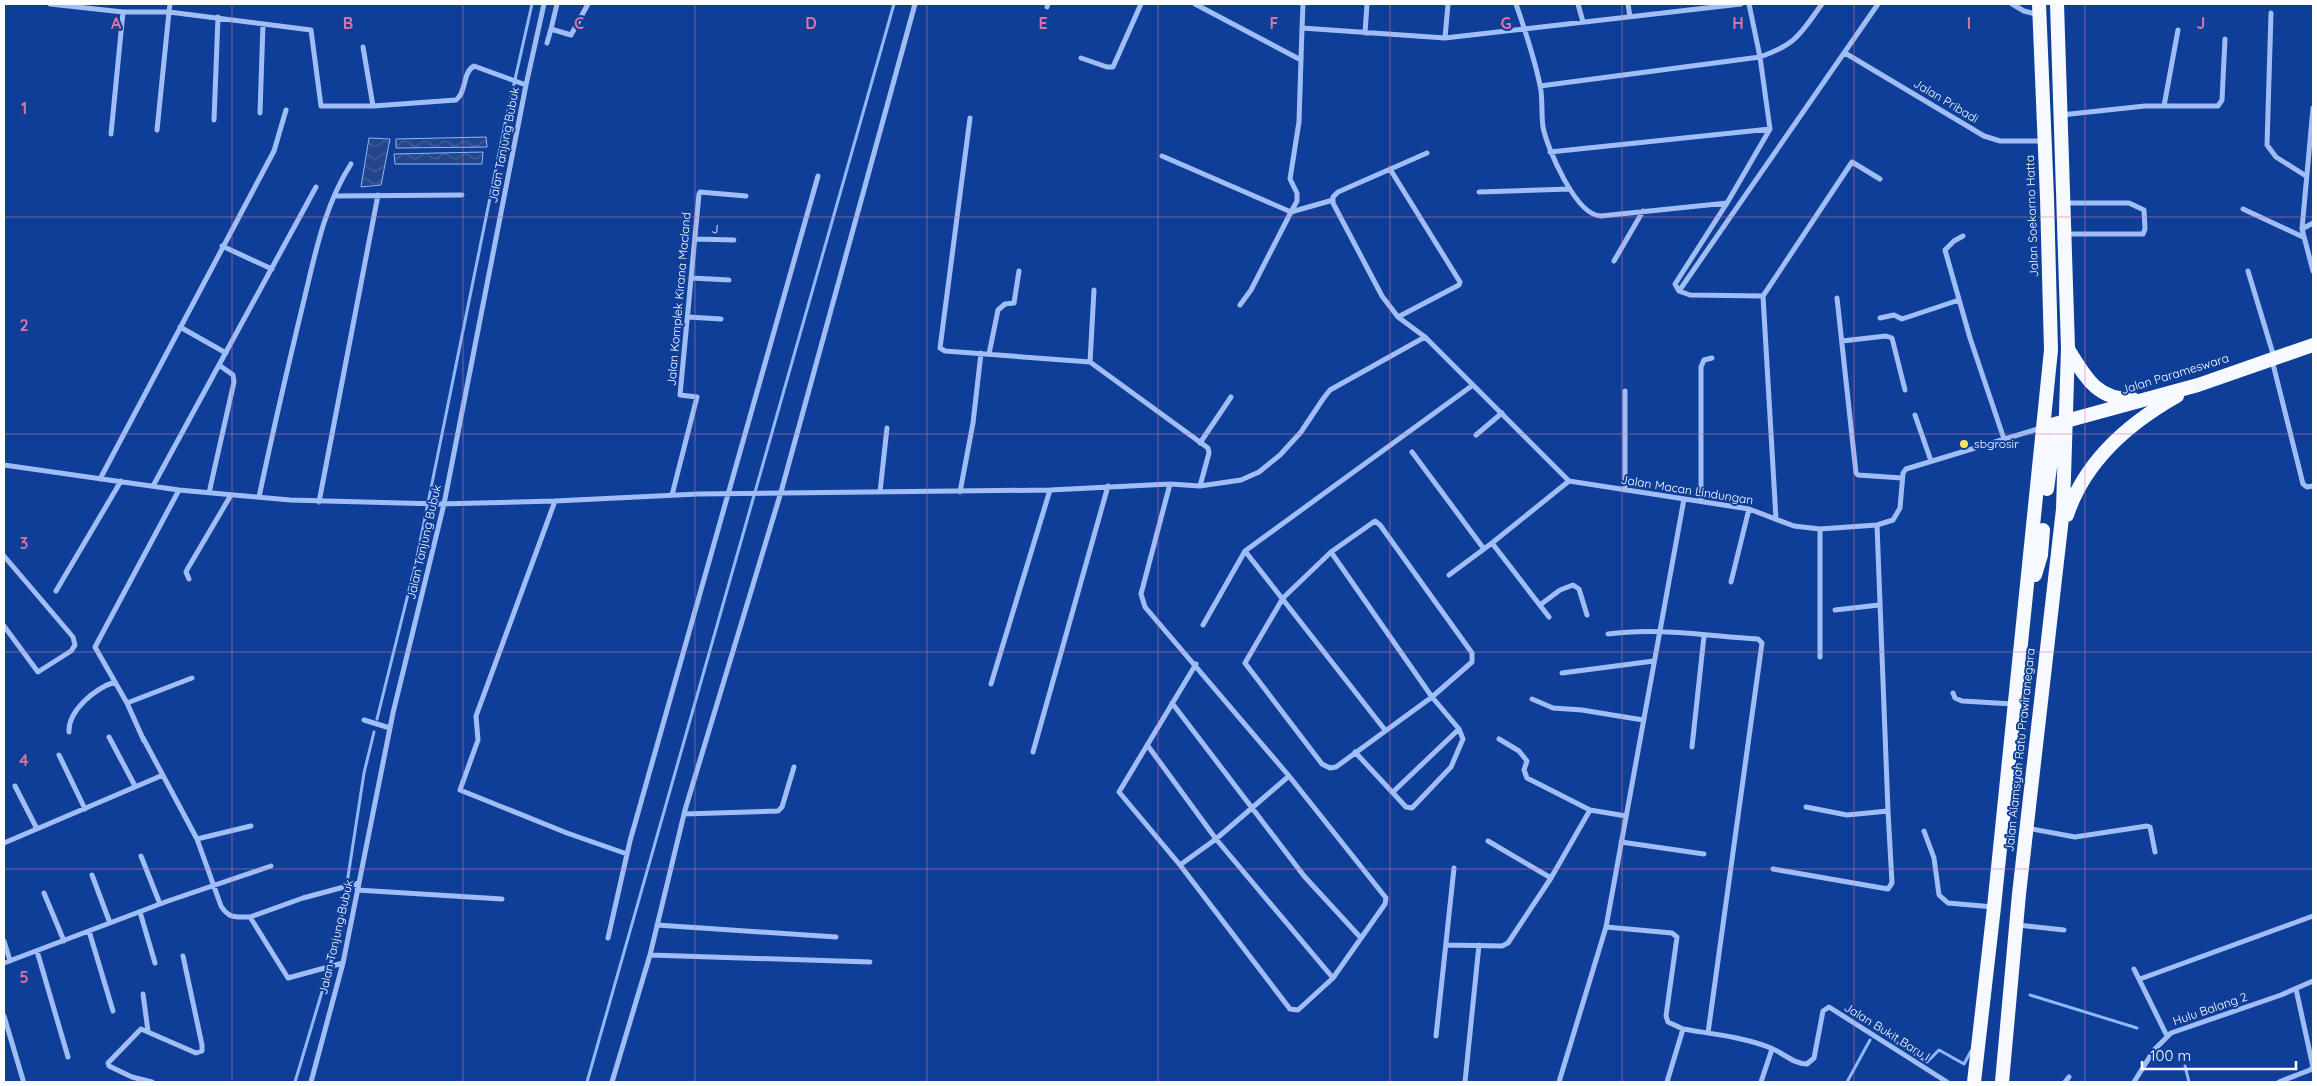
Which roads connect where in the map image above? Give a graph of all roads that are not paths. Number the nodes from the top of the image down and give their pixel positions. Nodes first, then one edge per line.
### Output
1 (50, 4) edge
2 (170, 4) edge
3 (544, 4) edge
4 (557, 4) edge
5 (588, 4) edge
6 (915, 4) edge
7 (1141, 4) edge
8 (1195, 4) edge
9 (1303, 4) edge
10 (1367, 4) edge
11 (1448, 4) edge
12 (1516, 4) edge
13 (1578, 4) edge
14 (1628, 4) edge
15 (1741, 4) edge
16 (1749, 4) edge
17 (1822, 4) edge
18 (1878, 4) edge
19 (2012, 4) edge
20 (2057, 4) edge
21 (1686, 7) edge
22 (2039, 9) edge
23 (123, 12) junction
24 (169, 12) junction
25 (2270, 13) dead end
26 (1630, 16) junction
27 (218, 17) junction
28 (1583, 22) junction
29 (263, 24) junction
30 (1302, 28) junction
31 (1524, 29) junction
32 (551, 30) junction
33 (2178, 30) dead end
34 (1365, 33) junction
35 (537, 34) junction
36 (1445, 38) junction
37 (2225, 39) dead end
38 (363, 47) dead end
39 (1845, 53) junction
40 (1760, 57) junction
41 (1081, 58) dead end
42 (1301, 60) junction
43 (526, 84) junction
44 (1540, 86) junction
45 (373, 106) junction
46 (2164, 106) junction
47 (2313, 108) edge
48 (286, 110) dead end
49 (260, 114) dead end
50 (2060, 115) junction
51 (970, 118) dead end
52 (214, 120) dead end
53 (1770, 129) junction
54 (157, 130) dead end
55 (111, 134) dead end
56 (2045, 141) junction
57 (1550, 152) junction
58 (1427, 153) dead end
59 (1162, 156) dead end
60 (351, 164) dead end
61 (1390, 169) junction
62 (818, 176) dead end
63 (2306, 176) junction
64 (1880, 178) dead end
65 (316, 187) dead end
66 (1570, 189) junction
67 (1479, 192) dead end
68 (462, 195) dead end
69 (334, 196) junction
70 (378, 196) junction
71 (746, 196) dead end
72 (1333, 200) junction
73 (1727, 203) junction
74 (2063, 203) junction
75 (2244, 209) dead end
76 (1643, 211) junction
77 (1291, 212) junction
78 (2313, 223) edge
79 (2302, 229) junction
80 (2064, 234) junction
81 (1963, 236) dead end
82 (2303, 236) junction
83 (696, 239) junction
84 (734, 240) dead end
85 (222, 246) junction
86 (1614, 261) dead end
87 (272, 269) junction
88 (1018, 270) dead end
89 (2248, 271) dead end
90 (2313, 271) edge
91 (692, 278) junction
92 (729, 280) dead end
93 (1094, 290) dead end
94 (1680, 291) junction
95 (1763, 296) junction
96 (1837, 298) dead end
97 (1959, 300) junction
98 (1240, 305) dead end
99 (688, 317) junction
100 (1398, 317) junction
101 (1880, 318) dead end
102 (720, 319) dead end
103 (180, 327) junction
104 (1426, 337) junction
105 (1842, 342) junction
106 (2313, 345) edge
107 (2068, 348) junction
108 (226, 353) junction
109 (981, 353) junction
110 (989, 354) junction
111 (1712, 358) dead end
112 (2273, 358) junction
113 (1090, 362) junction
114 (219, 365) junction
115 (1473, 385) junction
116 (2198, 385) junction
117 (1904, 390) dead end
118 (1625, 391) dead end
119 (1231, 397) dead end
120 (2152, 398) junction
121 (1502, 412) junction
122 (1915, 415) dead end
123 (2067, 422) junction
124 (2044, 427) junction
125 (887, 428) dead end
126 (1476, 435) dead end
127 (2004, 439) junction
128 (1200, 443) junction
129 (1412, 452) dead end
130 (1931, 461) junction
131 (4, 465) edge
132 (1902, 478) junction
133 (100, 479) junction
134 (121, 481) junction
135 (1569, 481) junction
136 (1170, 484) junction
137 (153, 486) junction
138 (1108, 486) junction
139 (1200, 486) junction
140 (2313, 486) edge
141 (179, 490) junction
142 (1050, 490) junction
143 (1625, 490) junction
144 (781, 492) junction
145 (880, 492) junction
146 (960, 492) junction
147 (210, 493) junction
148 (728, 494) junction
149 (231, 495) junction
150 (672, 495) junction
151 (259, 497) junction
152 (1684, 499) junction
153 (555, 501) junction
154 (1701, 501) junction
155 (319, 502) junction
156 (442, 504) junction
157 (1749, 509) junction
158 (1776, 519) junction
159 (1877, 525) junction
160 (1820, 529) junction
161 (2060, 536) junction
162 (1492, 543) junction
163 (1484, 549) junction
164 (1245, 551) junction
165 (1331, 552) junction
166 (4, 556) edge
167 (1448, 575) dead end
168 (189, 579) dead end
169 (1731, 582) dead end
170 (2027, 589) junction
171 (56, 590) dead end
172 (1283, 598) junction
173 (1540, 605) junction
174 (1879, 606) junction
175 (1835, 610) dead end
176 (1587, 615) dead end
177 (1549, 617) dead end
178 (1203, 625) dead end
179 (4, 626) edge
180 (1660, 631) junction
181 (1608, 634) dead end
182 (1704, 636) junction
183 (1820, 657) dead end
184 (1654, 661) junction
185 (1196, 664) junction
186 (1562, 673) dead end
187 (192, 678) dead end
188 (115, 682) junction
189 (991, 684) dead end
190 (1953, 693) dead end
191 (1432, 697) junction
192 (1532, 699) dead end
193 (1172, 702) junction
194 (127, 703) junction
195 (2015, 704) junction
196 (364, 720) dead end
197 (1643, 720) junction
198 (390, 728) junction
199 (1459, 729) junction
200 (1385, 730) junction
201 (69, 732) dead end
202 (109, 737) dead end
203 (1499, 740) dead end
204 (1148, 746) junction
205 (1692, 747) dead end
206 (1033, 752) dead end
207 (1355, 752) junction
208 (59, 756) dead end
209 (794, 767) dead end
210 (163, 775) junction
211 (1289, 776) junction
212 (15, 786) dead end
213 (135, 786) junction
214 (1393, 792) junction
215 (1806, 807) dead end
216 (85, 809) junction
217 (1253, 809) junction
218 (1590, 810) junction
219 (1888, 811) junction
220 (684, 814) junction
221 (1626, 816) junction
222 (251, 826) dead end
223 (2027, 828) junction
224 (37, 829) junction
225 (1924, 831) dead end
226 (197, 839) junction
227 (1216, 839) junction
228 (1488, 841) dead end
229 (1621, 842) junction
230 (4, 844) edge
231 (2155, 852) dead end
232 (627, 854) junction
233 (1704, 854) dead end
234 (141, 856) dead end
235 (1180, 865) junction
236 (271, 866) dead end
237 (1454, 868) dead end
238 (1773, 869) dead end
239 (92, 875) dead end
240 (1551, 878) junction
241 (359, 883) junction
242 (214, 887) junction
243 (357, 890) junction
244 (44, 893) dead end
245 (502, 899) dead end
246 (160, 904) junction
247 (1994, 907) junction
248 (140, 912) junction
249 (250, 916) junction
250 (2313, 916) edge
251 (110, 923) junction
252 (657, 924) junction
253 (2018, 924) junction
254 (1606, 926) junction
255 (2064, 930) dead end
256 (89, 931) junction
257 (608, 938) dead end
258 (836, 938) dead end
259 (1361, 938) junction
260 (4, 941) edge
261 (64, 941) junction
262 (1446, 945) junction
263 (1479, 945) junction
264 (37, 951) junction
265 (650, 954) junction
266 (183, 956) dead end
267 (10, 961) junction
268 (870, 962) dead end
269 (156, 963) dead end
270 (341, 963) junction
271 (4, 964) edge
272 (2134, 969) dead end
273 (1332, 978) junction
274 (2140, 979) junction
275 (2313, 981) edge
276 (2296, 989) junction
277 (143, 994) dead end
278 (113, 1011) dead end
279 (4, 1016) edge
280 (1683, 1029) junction
281 (148, 1031) junction
282 (1708, 1033) junction
283 (1436, 1036) dead end
284 (2165, 1038) junction
285 (1772, 1049) junction
286 (68, 1058) dead end
287 (132, 1077) junction
288 (22, 1080) dead end
289 (128, 1082) edge
290 (152, 1082) edge
291 (311, 1082) edge
292 (612, 1082) edge
293 (1466, 1082) edge
294 (1559, 1082) edge
295 (1667, 1082) edge
296 (1761, 1082) edge
297 (1947, 1082) edge
298 (1974, 1082) edge
299 (2002, 1082) edge
300 (2134, 1082) edge
301 (2279, 1082) edge

1 - 23 street
2 - 24 street
3 - 35 street, Jalan Tanjung Bubuk
4 - 32 street
5 - 32 street
6 - 144 street
7 - 41 street
8 - 42 street
9 - 30 street
10 - 34 street
11 - 36 street
12 - 31 street
13 - 28 street
14 - 26 street
15 - 21 street
16 - 40 street
17 - 40 street
18 - 39 street
19 - 22 street
20 - 50 highway
21 - 26 street
22 - 56 highway, Jalan Soekarno Hatta
23 - 24 street
23 - 55 street
24 - 27 street
24 - 54 street
25 - 63 street
26 - 28 street
27 - 29 street
27 - 52 street
28 - 31 street
29 - 45 street
29 - 49 street
30 - 34 street
30 - 42 street
31 - 36 street
31 - 44 street
32 - 35 street
33 - 46 street
34 - 36 street
35 - 43 street, Jalan Tanjung Bubuk
37 - 46 street
38 - 45 street
39 - 56 street, Jalan Pribadi
39 - 94 street
40 - 44 street
40 - 53 street
42 - 77 street
43 - 45 street
43 - 156 street, Jalan Tanjung Bubuk
44 - 57 street
46 - 50 street
47 - 63 street
48 - 85 street
50 - 74 highway
51 - 109 street
53 - 57 street
53 - 73 street
56 - 124 highway, Jalan Soekarno Hatta
57 - 66 street
58 - 61 street
59 - 77 street
60 - 69 street
61 - 72 street
61 - 100 street
62 - 148 street
63 - 79 street
64 - 95 street
65 - 87 street
66 - 67 street
66 - 76 street
68 - 70 street
69 - 70 street
69 - 151 street
70 - 155 street
71 - 83 street, Jalan Komplek Kirana Macland
72 - 77 street
72 - 100 street
73 - 76 street
73 - 94 street
74 - 80 highway
74 - 80 street
75 - 82 street
76 - 86 street
77 - 98 street
78 - 79 street
79 - 82 street
80 - 107 highway
81 - 97 street
82 - 90 street
83 - 84 street, J
83 - 91 street, Jalan Komplek Kirana Macland
85 - 87 street
85 - 103 street
87 - 108 street
88 - 110 street
89 - 112 street
91 - 92 street
91 - 99 street, Jalan Komplek Kirana Macland
93 - 113 street
94 - 95 street
95 - 158 street
96 - 105 street
97 - 101 street
97 - 127 street
99 - 102 street
99 - 150 street, Jalan Komplek Kirana Macland
100 - 104 street
103 - 108 street
103 - 133 street
104 - 115 street
104 - 139 street
105 - 117 street
105 - 132 street
106 - 112 highway, Jalan Parameswara
107 - 120 highway
107 - 123 highway
108 - 114 street
109 - 110 street
109 - 146 street
110 - 113 street
111 - 154 street
112 - 116 highway, Jalan Parameswara
112 - 140 street
113 - 128 street
114 - 137 street
114 - 147 street
115 - 121 street
115 - 164 street
116 - 120 highway, Jalan Parameswara
116 - 161 highway
118 - 143 street
119 - 128 street
120 - 123 highway, Jalan Parameswara
121 - 126 street
121 - 135 street
122 - 130 street
123 - 124 highway, Jalan Parameswara
123 - 161 highway, Jalan Alamsyah Ratu Prawiranegara
123 - 170 highway
124 - 127 street
124 - 170 highway, Jalan Alamsyah Ratu Prawiranegara
125 - 145 street
127 - 130 street
128 - 139 street
129 - 163 street
130 - 132 street
131 - 133 street
132 - 159 street, Jalan Macan Lindungan
133 - 134 street
134 - 137 street
134 - 171 street
135 - 143 street, Jalan Macan Lindungan
135 - 162 street
136 - 138 street
136 - 139 street
136 - 185 street
137 - 141 street
138 - 142 street
138 - 206 street
141 - 147 street
141 - 188 street
142 - 146 street
142 - 189 street
143 - 152 street, Jalan Macan Lindungan
144 - 145 street
144 - 148 street
144 - 220 street
145 - 146 street
147 - 149 street
148 - 150 street
148 - 232 street
149 - 151 street
149 - 168 street
150 - 153 street
151 - 155 street
152 - 154 street, Jalan Macan Lindungan
152 - 180 street
153 - 156 street
153 - 232 street
154 - 157 street, Jalan Macan Lindungan
155 - 156 street
156 - 198 street, Jalan Tanjung Bubuk
157 - 158 street, Jalan Macan Lindungan
157 - 169 street
158 - 160 street, Jalan Macan Lindungan
159 - 160 street, Jalan Macan Lindungan
159 - 174 street
160 - 183 street
161 - 223 highway, Jalan Alamsyah Ratu Prawiranegara
162 - 163 street
162 - 173 street
163 - 167 street
164 - 172 street
164 - 178 street
165 - 172 street
165 - 191 street
165 - 191 street
166 - 179 street
170 - 195 highway, Jalan Alamsyah Ratu Prawiranegara
172 - 200 street
172 - 207 street
173 - 176 street
173 - 177 street
174 - 175 street
174 - 219 street
180 - 181 street
180 - 182 street
180 - 184 street
182 - 205 street
182 - 282 street
184 - 186 street
184 - 197 street
185 - 193 street
185 - 211 street
187 - 194 street
188 - 194 street
188 - 201 street
190 - 195 street
191 - 199 street
191 - 200 street
192 - 197 street
193 - 204 street
193 - 217 street
194 - 210 street
195 - 247 highway, Jalan Alamsyah Ratu Prawiranegara
196 - 198 street
197 - 221 street
198 - 241 street, Jalan Tanjung Bubuk
199 - 214 street
199 - 214 street
200 - 207 street
202 - 213 street
203 - 218 street
204 - 227 street
204 - 235 street
207 - 214 street
208 - 216 street
209 - 220 street
210 - 213 street
210 - 226 street
211 - 217 street
211 - 259 street
212 - 224 street
213 - 216 street
215 - 219 street
216 - 224 street
217 - 227 street
217 - 259 street
218 - 221 street
218 - 240 street
219 - 238 street
220 - 252 street
221 - 229 street
222 - 226 street
223 - 231 street
223 - 253 highway, Jalan Alamsyah Ratu Prawiranegara
224 - 230 street
225 - 247 street
226 - 242 street
227 - 235 street
227 - 273 street
228 - 240 street
229 - 233 street
229 - 254 street
232 - 257 street
234 - 246 street
235 - 273 street
236 - 242 street
237 - 262 street
239 - 251 street
240 - 263 street
241 - 243 street, Jalan Tanjung Bubuk
241 - 249 street
242 - 246 street
242 - 249 street
243 - 245 street
243 - 270 street, Jalan Tanjung Bubuk
244 - 261 street
246 - 248 street
247 - 298 highway, Jalan Alamsyah Ratu Prawiranegara
248 - 251 street
248 - 269 street
249 - 270 street
250 - 274 street
251 - 256 street
252 - 258 street
252 - 265 street
253 - 255 street
253 - 299 highway, Jalan Alamsyah Ratu Prawiranegara
254 - 280 street
254 - 294 street
256 - 261 street
256 - 278 street
259 - 273 street
260 - 267 street
261 - 264 street
262 - 263 street
262 - 283 street
263 - 293 street
264 - 267 street
264 - 286 street
265 - 268 street
265 - 292 street
266 - 281 street
267 - 271 street
270 - 291 street, Jalan Tanjung Bubuk
272 - 274 street
274 - 284 street
275 - 276 street, Hulu Balang 2
276 - 284 street, Hulu Balang 2
276 - 301 street
277 - 281 street
279 - 288 street
280 - 282 street, Jalan Bukit Baru I
280 - 295 street
281 - 287 street
282 - 285 street, Jalan Bukit Baru I
284 - 300 street, Hulu Balang 2
285 - 296 street
285 - 297 street, Jalan Bukit Baru I
287 - 289 street
287 - 290 street

